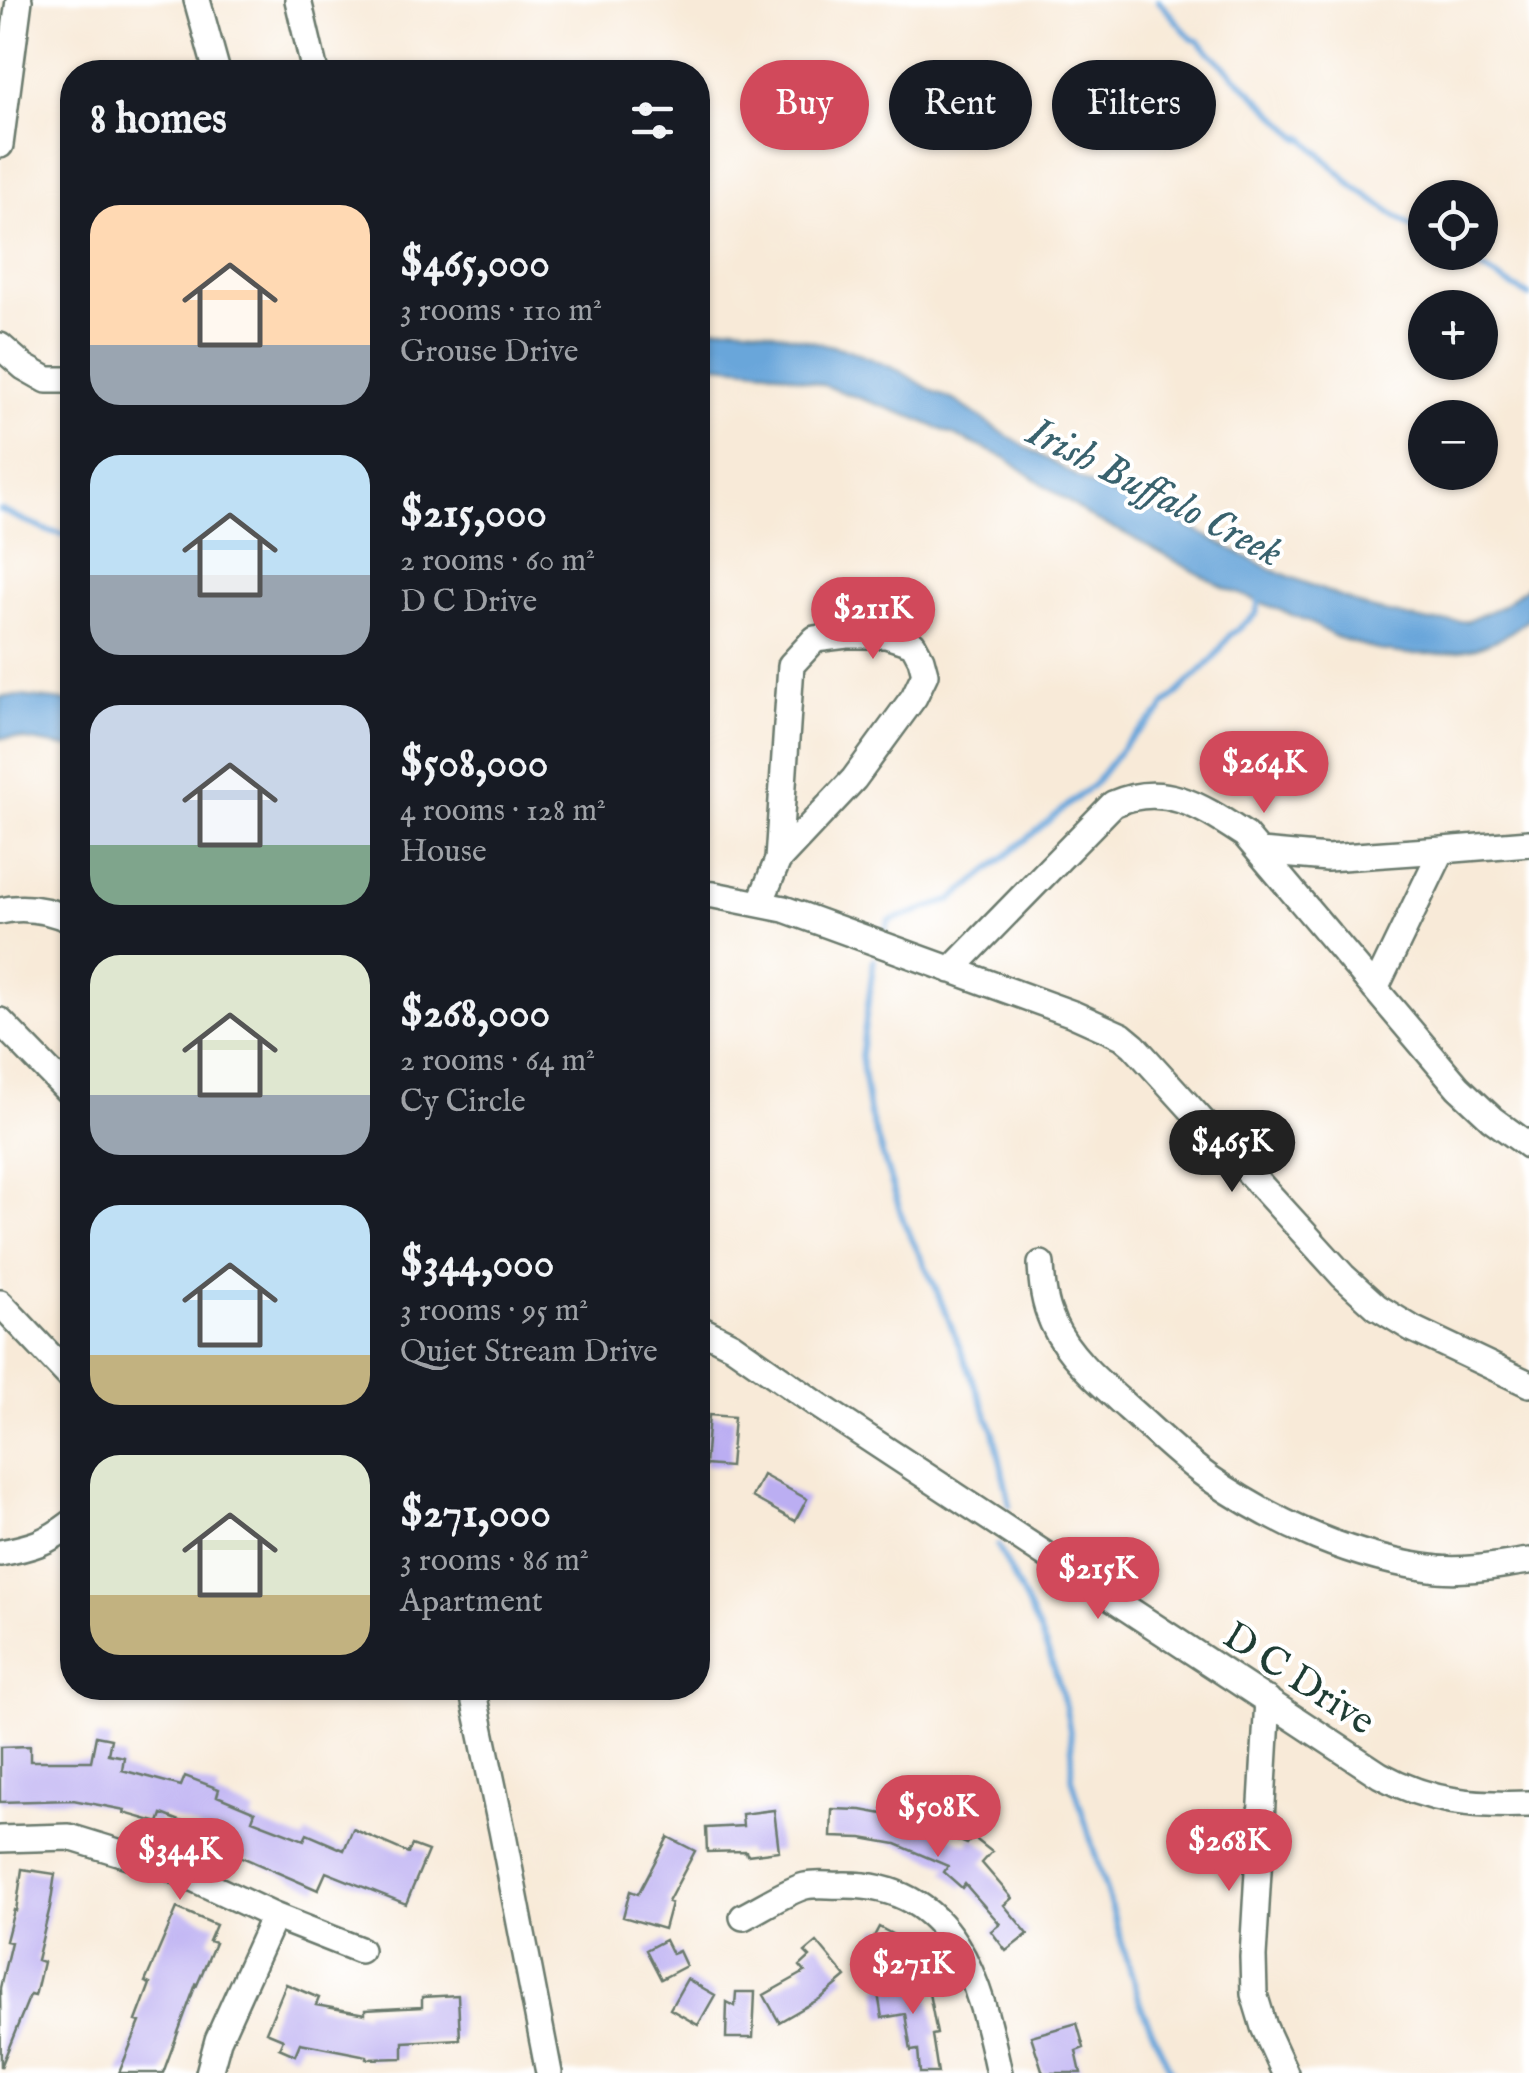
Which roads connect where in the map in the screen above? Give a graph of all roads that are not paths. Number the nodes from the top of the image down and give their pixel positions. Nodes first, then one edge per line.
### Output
1 (19, 0) edge
2 (197, 0) edge
3 (298, 0) edge
4 (214, 60) edge
5 (312, 60) edge
6 (0, 145) edge
7 (0, 346) edge
8 (60, 380) edge
9 (1529, 843) edge
10 (1442, 850) junction
11 (1260, 852) junction
12 (778, 860) junction
13 (710, 894) edge
14 (760, 904) junction
15 (0, 911) edge
16 (60, 915) edge
17 (952, 970) junction
18 (1374, 989) junction
19 (0, 1022) edge
20 (60, 1084) edge
21 (1529, 1146) edge
22 (1041, 1264) dead end
23 (0, 1303) edge
24 (710, 1334) edge
25 (60, 1366) edge
26 (1529, 1384) edge
27 (60, 1532) edge
28 (0, 1553) edge
29 (1529, 1561) edge
30 (475, 1700) edge
31 (1268, 1700) junction
32 (1529, 1804) edge
33 (0, 1839) edge
34 (274, 1916) junction
35 (743, 1917) dead end
36 (360, 1950) dead end
37 (209, 2073) edge
38 (549, 2073) edge
39 (998, 2073) edge
40 (1284, 2073) edge

1 - 6 street
2 - 4 street
3 - 5 street
7 - 8 street
9 - 10 street
10 - 11 street
10 - 18 street
11 - 17 street
11 - 18 street
12 - 12 street
12 - 14 street
13 - 14 street
14 - 17 street
15 - 16 street
17 - 26 street
18 - 21 street
19 - 20 street
22 - 29 street
23 - 25 street
24 - 31 street, D C Drive
27 - 28 street
30 - 38 street
31 - 32 street, D C Drive
31 - 40 street
33 - 34 street
34 - 36 street
34 - 37 street
35 - 39 street

